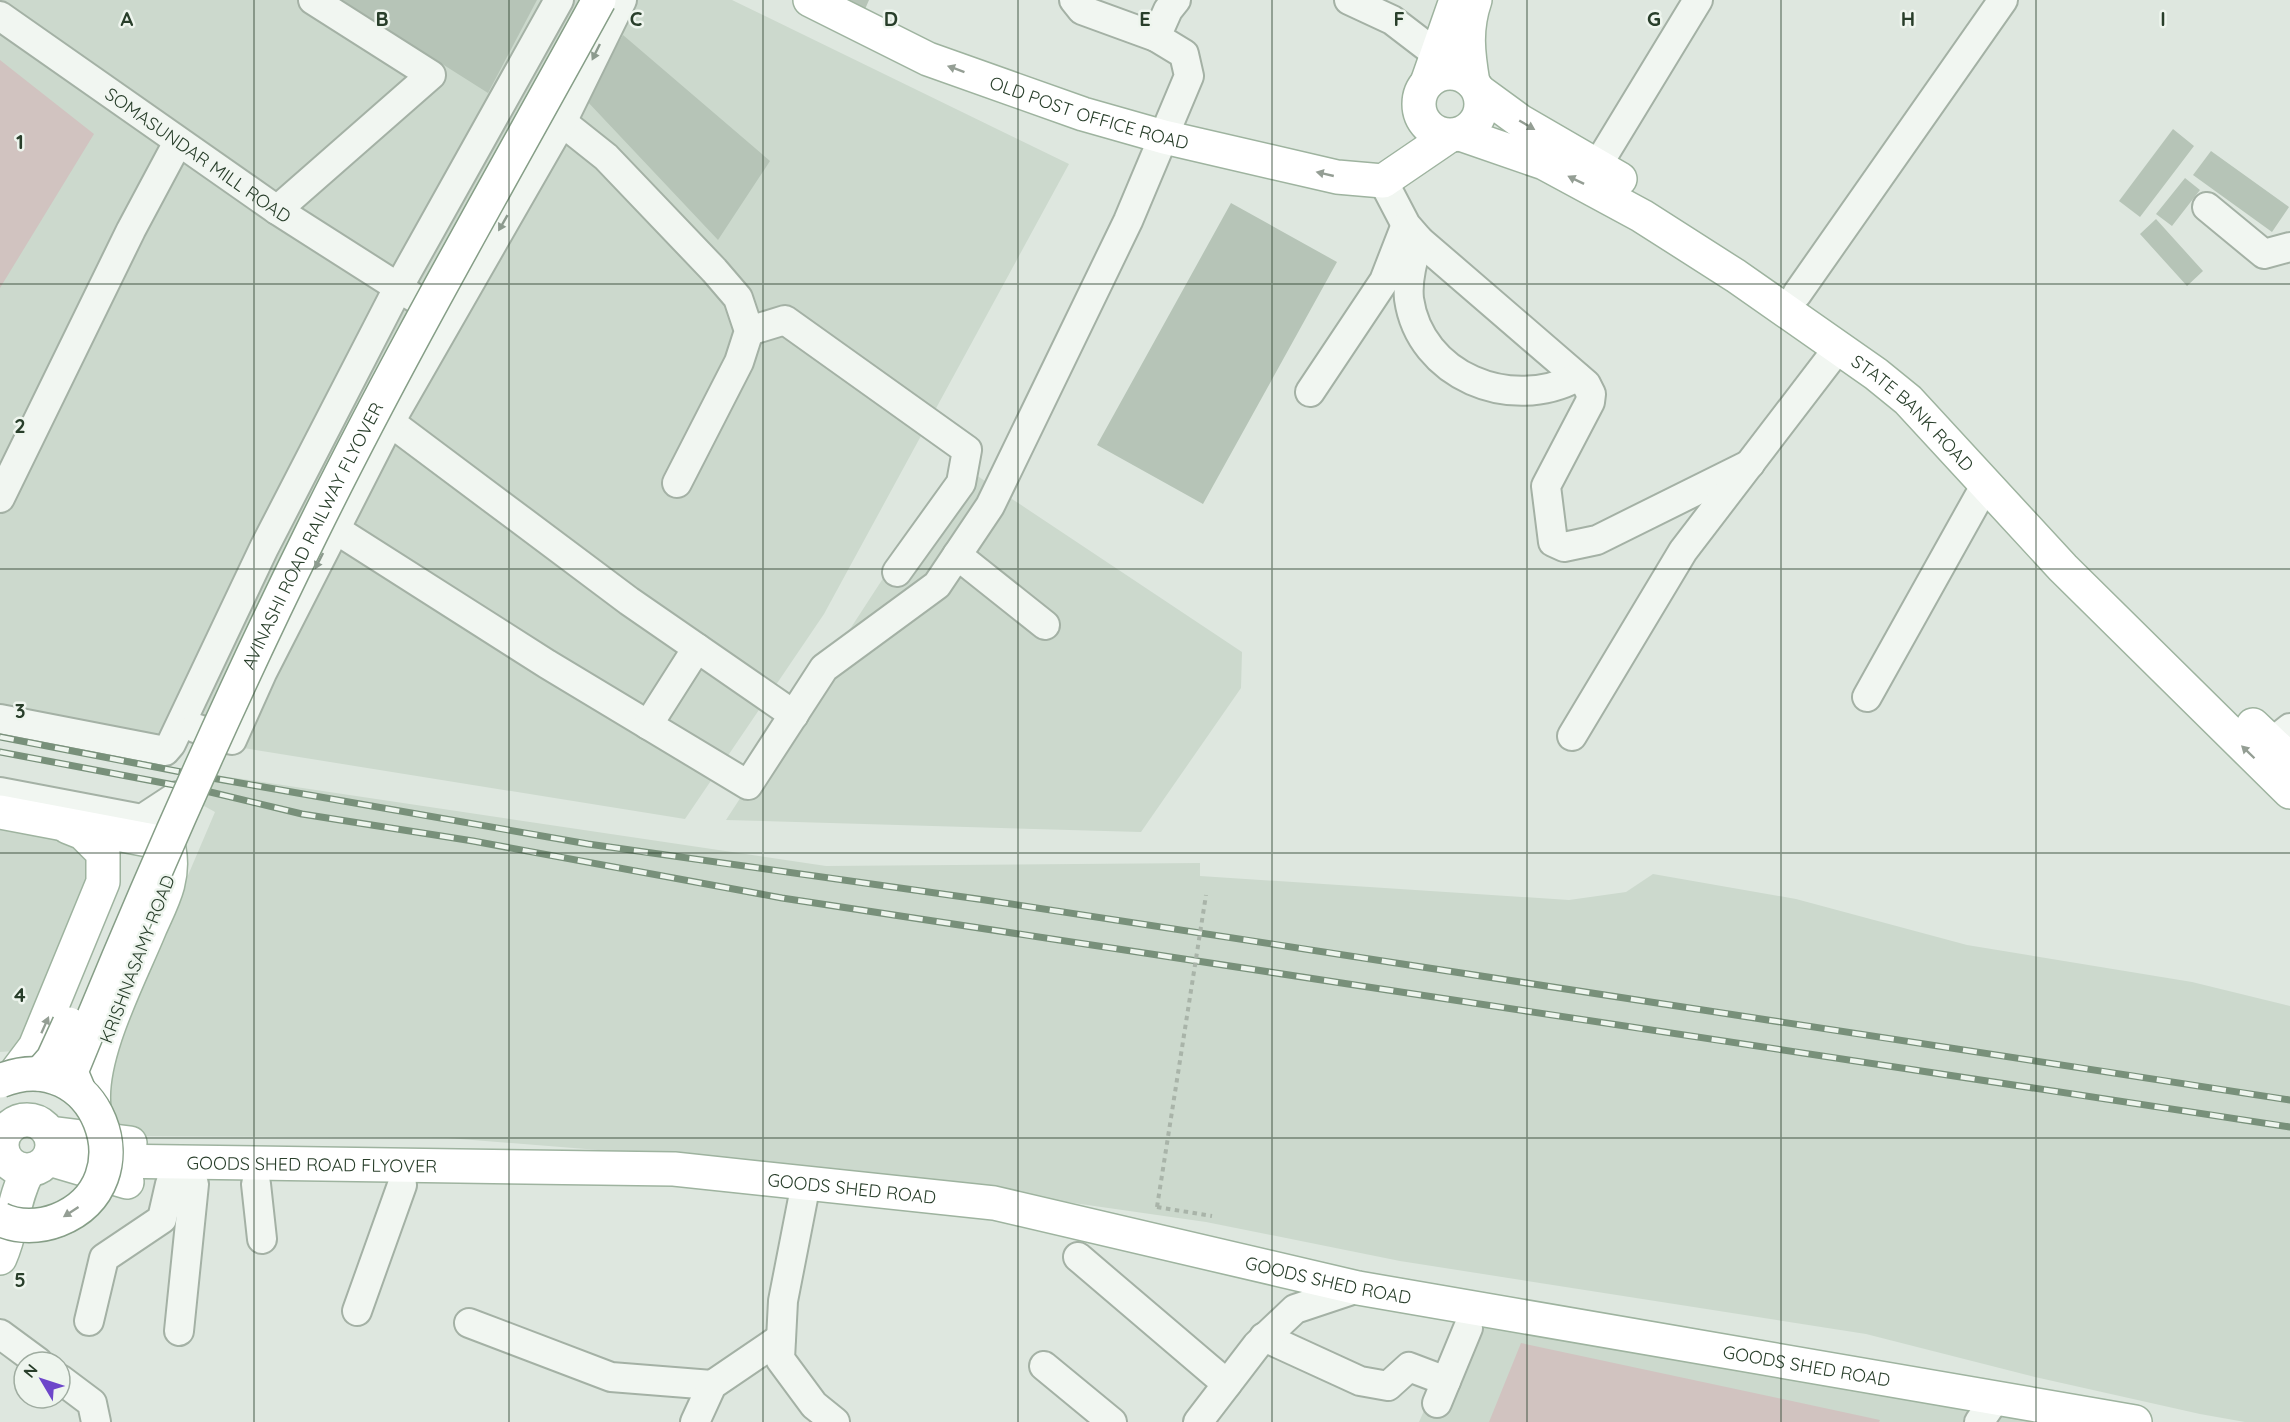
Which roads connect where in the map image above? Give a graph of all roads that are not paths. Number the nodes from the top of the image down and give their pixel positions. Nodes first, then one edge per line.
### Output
1 (313, 0) edge
2 (559, 0) edge
3 (577, 0) edge
4 (598, 0) edge
5 (622, 0) edge
6 (810, 0) edge
7 (1074, 0) edge
8 (1176, 0) edge
9 (1349, 0) edge
10 (1456, 0) edge
11 (1475, 0) edge
12 (1698, 0) edge
13 (2004, 0) edge
14 (0, 16) edge
15 (1156, 37) junction
16 (1428, 83) junction
17 (1476, 87) junction
18 (562, 122) junction
19 (1455, 135) junction
20 (1164, 137) junction
21 (178, 142) junction
22 (1597, 166) junction
23 (1383, 181) junction
24 (2207, 207) dead end
25 (277, 210) junction
26 (1413, 232) junction
27 (2290, 247) edge
28 (1797, 294) junction
29 (422, 302) junction
30 (749, 331) junction
31 (405, 332) dead end
32 (1839, 347) junction
33 (1577, 377) junction
34 (1310, 392) dead end
35 (390, 422) junction
36 (1750, 464) junction
37 (677, 483) dead end
38 (1986, 484) junction
39 (0, 498) edge
40 (335, 530) junction
41 (957, 555) junction
42 (897, 572) dead end
43 (1045, 625) dead end
44 (697, 648) junction
45 (1867, 697) dead end
46 (794, 715) junction
47 (0, 719) edge
48 (182, 724) junction
49 (648, 725) junction
50 (1572, 736) dead end
51 (2284, 744) edge
52 (0, 792) edge
53 (2290, 792) edge
54 (177, 796) dead end
55 (0, 812) edge
56 (61, 824) junction
57 (47, 1085) edge
58 (29, 1154) edge
59 (106, 1161) junction
60 (518, 1167) junction
61 (806, 1183) junction
62 (182, 1184) junction
63 (256, 1184) junction
64 (402, 1185) junction
65 (8, 1227) edge
66 (262, 1239) dead end
67 (1078, 1257) dead end
68 (0, 1258) edge
69 (1358, 1288) junction
70 (357, 1311) dead end
71 (89, 1321) dead end
72 (470, 1323) dead end
73 (1468, 1328) dead end
74 (179, 1331) dead end
75 (0, 1334) edge
76 (1264, 1337) junction
77 (782, 1338) junction
78 (22, 1350) edge
79 (1044, 1366) dead end
80 (1227, 1384) junction
81 (712, 1385) junction
82 (72, 1388) edge
83 (1987, 1410) edge
84 (96, 1422) edge
85 (696, 1422) edge
86 (836, 1422) edge
87 (1112, 1422) edge
88 (1198, 1422) edge
89 (2135, 1422) edge

1 - 25 street
2 - 29 street
3 - 57 main road, AVINASHI ROAD RAILWAY FLYOVER, bridge
4 - 57 main road, AVINASHI ROAD RAILWAY FLYOVER, bridge
5 -> 18 street
20 -> 6 main road, OLD POST OFFICE ROAD
7 - 15 street
8 - 15 street
9 - 16 street
10 - 16 main road
11 - 17 main road
12 - 22 street
13 - 28 street
14 - 21 street, SOMASUNDAR MILL ROAD
15 - 20 street
16 - 17 main road
16 - 19 main road
16 - 23 main road
17 - 19 main road
17 -> 22 main road, STATE BANK ROAD
18 -> 29 street
18 - 30 street
19 - 23 main road
32 -> 19 main road, STATE BANK ROAD
23 -> 20 main road, OLD POST OFFICE ROAD
20 - 41 street
21 - 25 street, SOMASUNDAR MILL ROAD
21 - 39 street
22 - 28 main road, STATE BANK ROAD
23 - 26 street
24 - 27 street
25 - 29 street, SOMASUNDAR MILL ROAD
26 - 33 street
26 - 33 street
26 - 34 street
28 - 51 main road, STATE BANK ROAD
29 - 31 main road
29 - 35 street
29 - 48 street
30 - 37 street
30 - 42 street
32 - 36 street
32 - 38 main road, STATE BANK ROAD
33 - 36 street
35 - 40 street
35 - 44 street
36 - 50 street
38 - 45 street
53 -> 38 main road, STATE BANK ROAD
40 -> 48 street
40 - 49 street
41 - 43 street
41 - 46 street
44 - 46 street
44 - 49 street
46 - 49 street
47 - 48 street
52 - 54 street
55 - 56 main road, KRISHNASAMY ROAD
57 -> 56 main road, KRISHNASAMY ROAD
56 - 57 main road, KRISHNASAMY ROAD
57 - 58 main road
57 - 59 main road, bridge
58 - 60 main road
58 - 62 main road
58 - 68 main road
59 - 60 main road, GOODS SHED ROAD FLYOVER
59 -> 65 main road, bridge
60 - 61 main road, GOODS SHED ROAD
60 - 64 main road
61 - 69 main road, GOODS SHED ROAD
61 - 77 street
62 - 63 main road
62 - 71 street
62 - 74 street
63 - 64 main road
63 - 66 street
64 - 70 street
67 - 80 street
69 - 76 street
69 - 83 main road, GOODS SHED ROAD
72 - 81 street
73 - 76 street
75 - 78 street
76 - 80 street
77 - 81 street
77 - 86 street
79 - 87 street
80 - 88 street
81 - 85 street
82 - 84 street
83 - 89 main road, GOODS SHED ROAD

